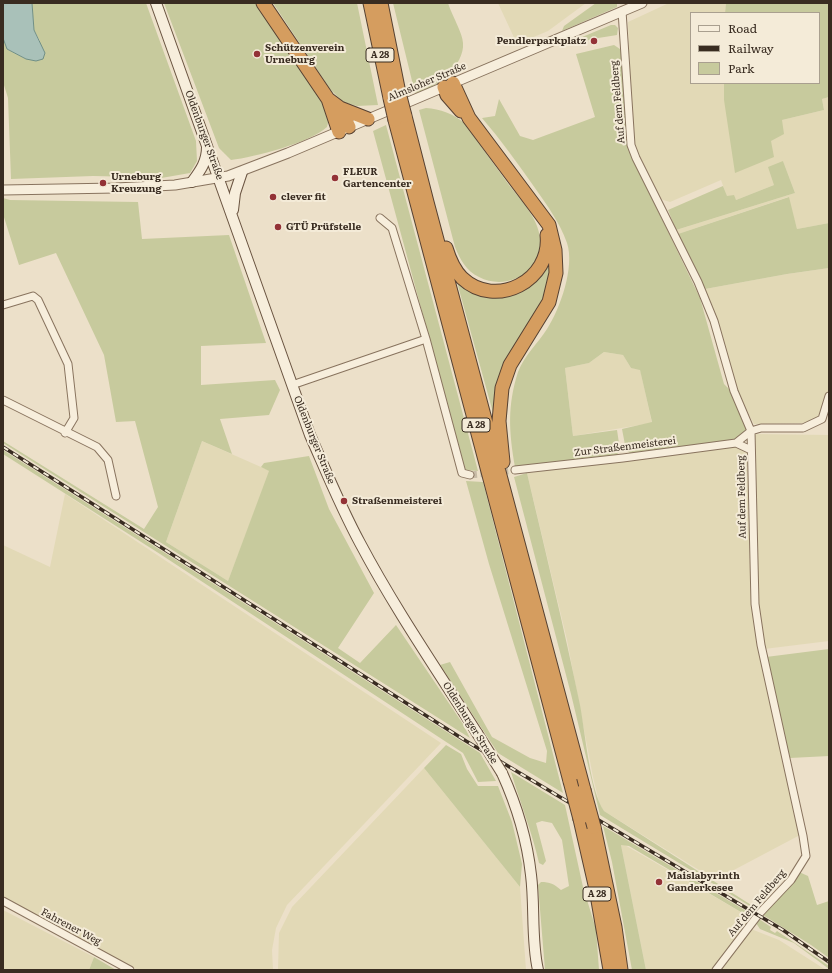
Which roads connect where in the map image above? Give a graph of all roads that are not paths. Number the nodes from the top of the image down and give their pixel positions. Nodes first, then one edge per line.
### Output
1 (156, 3) edge
2 (263, 3) edge
3 (642, 3) edge
4 (372, 5) edge
5 (622, 11) junction
6 (448, 85) junction
7 (328, 99) junction
8 (340, 108) junction
9 (400, 118) junction
10 (368, 119) junction
11 (344, 129) junction
12 (206, 142) junction
13 (242, 172) junction
14 (220, 178) junction
15 (192, 182) junction
16 (3, 190) edge
17 (426, 202) junction
18 (541, 212) junction
19 (233, 216) junction
20 (380, 218) dead end
21 (3, 305) edge
22 (426, 340) junction
23 (292, 385) junction
24 (829, 396) edge
25 (3, 400) edge
26 (751, 431) junction
27 (65, 433) junction
28 (736, 443) junction
29 (751, 450) junction
30 (515, 470) tunnel mouth
31 (470, 475) dead end
32 (503, 487) junction
33 (116, 496) dead end
34 (3, 901) edge
35 (130, 970) edge
36 (538, 970) edge
37 (610, 970) edge
38 (621, 970) edge
39 (716, 970) edge

1 - 12 main road, Oldenburger Straße
2 - 7 highway
3 - 5 street, Almsloher Straße
4 - 9 highway, A 28, bridge
5 - 6 street, Almsloher Straße
5 - 26 street, Auf dem Feldberg
6 - 10 street, Almsloher Straße
6 - 18 highway
7 - 8 highway
7 - 11 highway
8 - 10 highway
8 - 11 highway
9 - 17 highway, A 28
9 - 37 highway, A 28, bridge
10 - 11 street, Almsloher Straße
11 - 13 street, Almsloher Straße
12 - 14 main road, Oldenburger Straße
12 - 15 main road
13 - 14 street, Almsloher Straße
13 - 19 main road
14 - 15 street, Almsloher Straße
14 - 19 main road, Oldenburger Straße
15 - 16 street, Almsloher Straße
17 - 18 highway
17 - 32 highway, A 28
18 - 32 highway
19 - 23 main road, Oldenburger Straße
20 - 22 street
21 - 27 street
22 - 23 street
22 - 31 street
23 - 36 main road, Oldenburger Straße, bridge
24 - 26 street
25 - 27 street
26 - 28 street
26 - 29 street, Auf dem Feldberg
27 - 33 street
28 - 29 street
28 - 30 street, Zur Straßenmeisterei
29 - 39 street, Auf dem Feldberg
32 - 38 highway, A 28, bridge
34 - 35 street, Fahrener Weg

